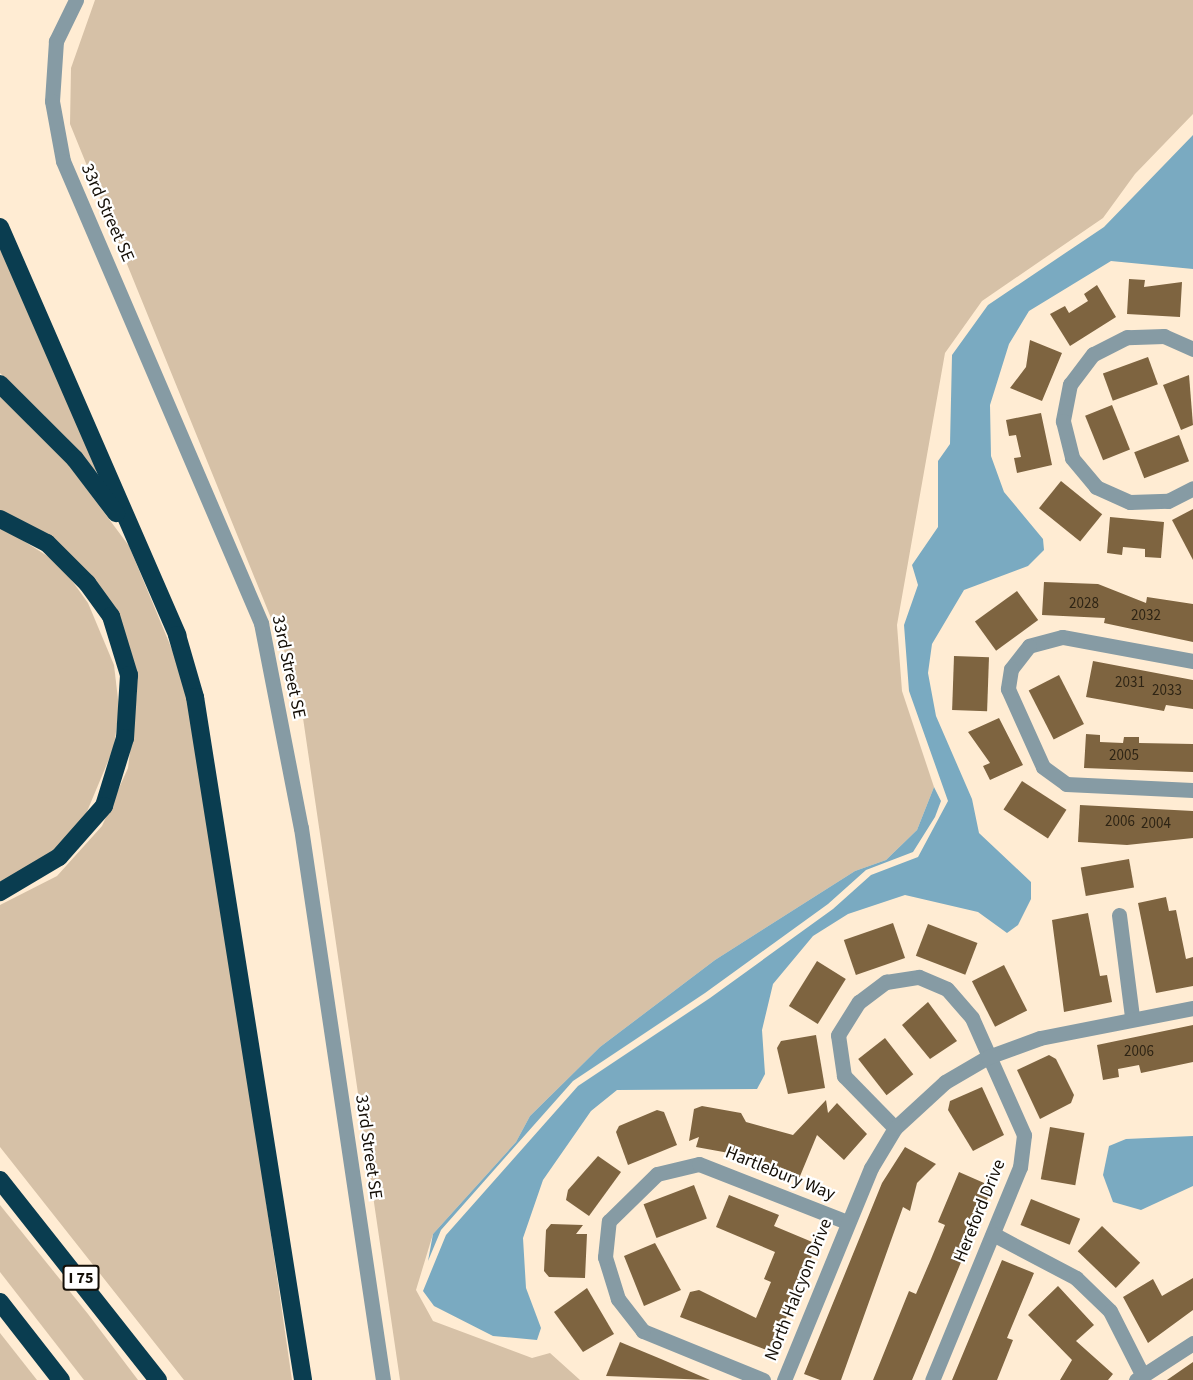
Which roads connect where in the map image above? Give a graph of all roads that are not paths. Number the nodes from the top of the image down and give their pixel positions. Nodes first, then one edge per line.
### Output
1 (76, 0) edge
2 (0, 227) edge
3 (1193, 349) edge
4 (0, 384) edge
5 (1193, 488) edge
6 (0, 519) edge
7 (135, 538) junction
8 (1193, 661) edge
9 (1193, 790) edge
10 (0, 892) edge
11 (1119, 915) dead end
12 (1193, 1008) edge
13 (1132, 1016) junction
14 (988, 1057) junction
15 (895, 1128) junction
16 (0, 1180) edge
17 (847, 1222) junction
18 (993, 1234) junction
19 (0, 1302) edge
20 (1193, 1343) edge
21 (1139, 1377) edge
22 (61, 1380) edge
23 (158, 1380) edge
24 (303, 1380) edge
25 (383, 1380) edge
26 (763, 1380) edge
27 (784, 1380) edge
28 (932, 1380) edge

1 - 25 street, 33rd Street SE
2 - 7 highway
3 - 5 street
4 - 7 highway
6 - 10 highway
7 - 24 highway
8 - 9 street
11 - 13 street
12 - 13 street
13 - 14 street
14 - 15 street, North Halcyon Drive
14 - 15 street, Hereford Drive
14 - 18 street, Hereford Drive
15 - 17 street, North Halcyon Drive
16 - 23 highway, I 75
17 - 26 street, Hartlebury Way
17 - 27 street, North Halcyon Drive
18 - 21 street
18 - 28 street, Hereford Drive
19 - 22 highway
20 - 21 street

